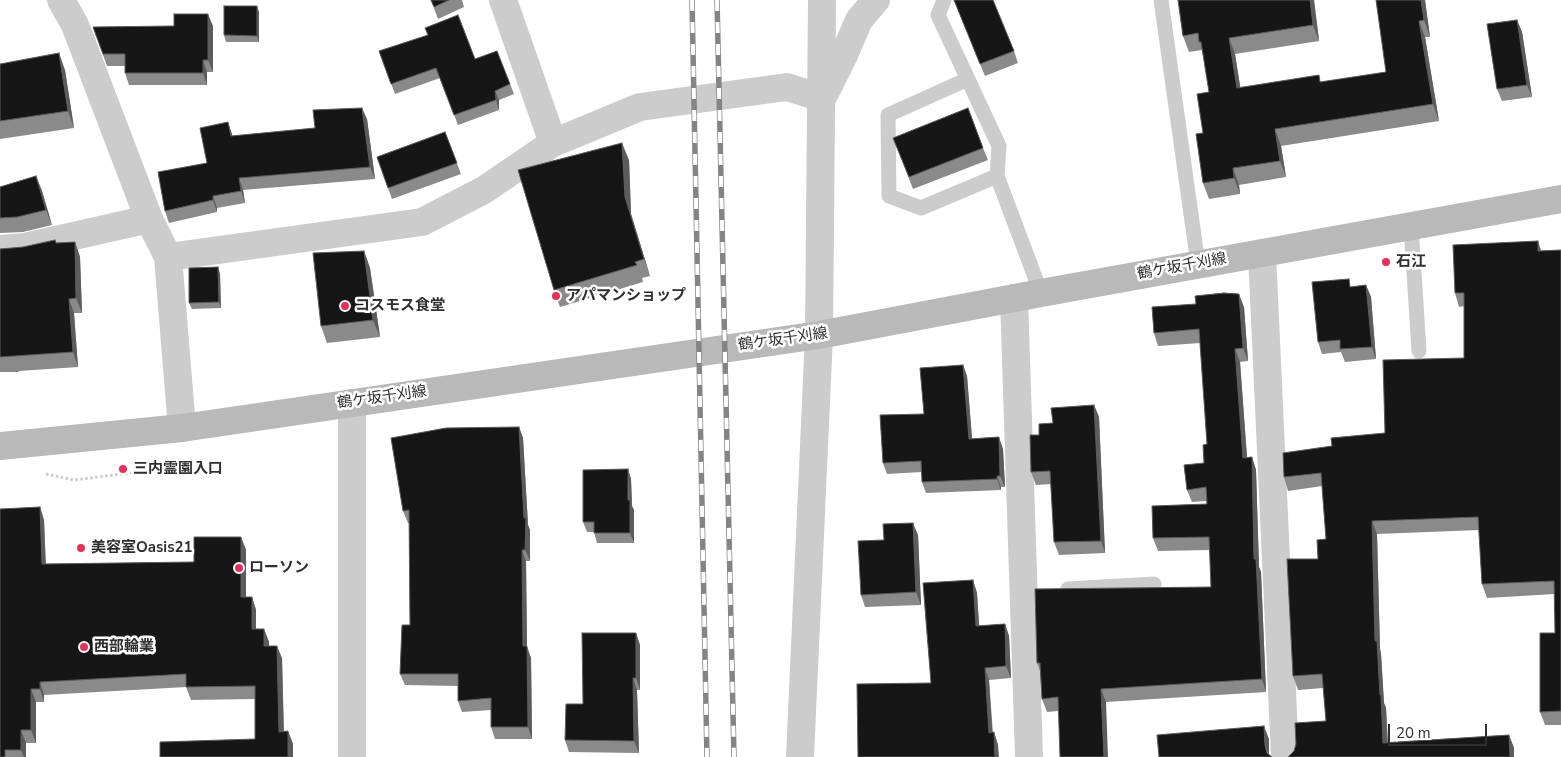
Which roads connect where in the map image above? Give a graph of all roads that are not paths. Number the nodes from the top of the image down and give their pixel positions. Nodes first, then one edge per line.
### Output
1 (61, 0) edge
2 (503, 0) edge
3 (822, 0) edge
4 (876, 0) edge
5 (944, 0) edge
6 (1161, 0) edge
7 (968, 79) junction
8 (822, 98) junction
9 (554, 143) junction
10 (997, 176) junction
11 (1561, 198) edge
12 (150, 219) junction
13 (1412, 225) junction
14 (0, 249) edge
15 (1262, 253) junction
16 (168, 257) junction
17 (1198, 264) junction
18 (1041, 293) junction
19 (1014, 298) junction
20 (819, 335) junction
21 (1419, 351) dead end
22 (352, 403) junction
23 (182, 428) junction
24 (0, 446) edge
25 (1154, 584) dead end
26 (1039, 591) junction
27 (352, 757) edge
28 (800, 757) edge
29 (1029, 757) edge
30 (1285, 757) edge

1 - 12 street
2 - 9 street
3 - 8 street
4 - 8 street
5 - 7 lane
6 - 17 lane
7 - 10 lane
7 - 10 lane
8 - 9 street
8 - 20 street
9 - 16 street
10 - 18 lane
11 - 13 main road, 鶴ケ坂千刈線
12 - 14 street
12 - 16 street
13 - 15 main road, 鶴ケ坂千刈線
13 - 21 lane
15 - 17 main road, 鶴ケ坂千刈線
15 - 30 street
16 - 23 street
17 - 18 main road, 鶴ケ坂千刈線
18 - 19 main road, 鶴ケ坂千刈線
19 - 20 main road, 鶴ケ坂千刈線
19 - 26 street
20 - 22 main road, 鶴ケ坂千刈線
20 - 28 street
22 - 23 main road, 鶴ケ坂千刈線
22 - 27 street
23 - 24 main road, 鶴ケ坂千刈線
25 - 26 lane
26 - 29 street

